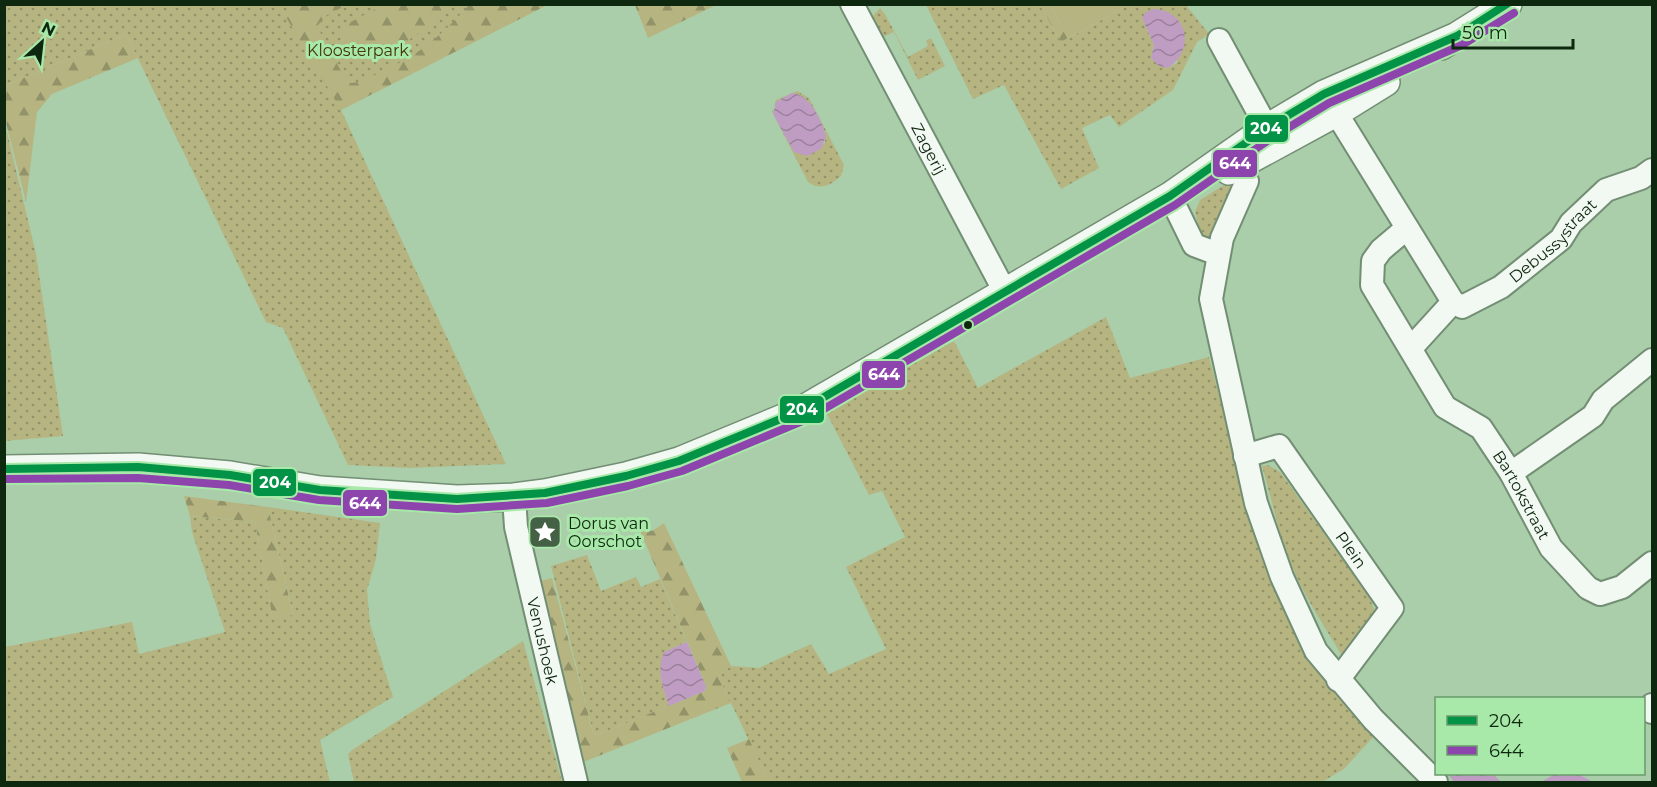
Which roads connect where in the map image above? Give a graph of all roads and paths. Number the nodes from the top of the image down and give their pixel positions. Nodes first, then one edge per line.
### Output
1 (852, 4) edge
2 (1508, 4) edge
3 (1219, 40) dead end
4 (1330, 104) junction
5 (1267, 128) junction
6 (1258, 157) junction
7 (1653, 170) edge
8 (1247, 181) dead end
9 (1178, 191) junction
10 (1407, 228) junction
11 (1218, 254) junction
12 (1005, 292) junction
13 (1454, 302) junction
14 (1412, 347) junction
15 (1653, 360) edge
16 (1245, 456) junction
17 (4, 469) edge
18 (1511, 473) junction
19 (514, 497) junction
20 (1653, 563) edge
21 (1338, 680) junction
22 (1653, 705) edge
23 (1653, 712) edge
24 (576, 783) edge
25 (1436, 783) edge

1 - 12 street, Zagerij
2 - 4 main road
3 - 5 street
4 - 5 main road
4 - 6 main road
4 - 10 street
5 - 6 street
5 - 9 main road
6 - 9 main road
7 - 13 street, Debussystraat
8 - 11 street
9 - 11 street
9 - 12 main road
10 - 13 street
10 - 14 street, Bartokstraat
11 - 16 street
12 - 19 main road
13 - 14 street
14 - 18 street, Bartokstraat
15 - 18 street
16 - 21 street
16 - 21 street, Plein
17 - 19 main road
18 - 20 street, Bartokstraat
19 - 24 street, Venushoek
21 - 25 street
22 - 23 street

